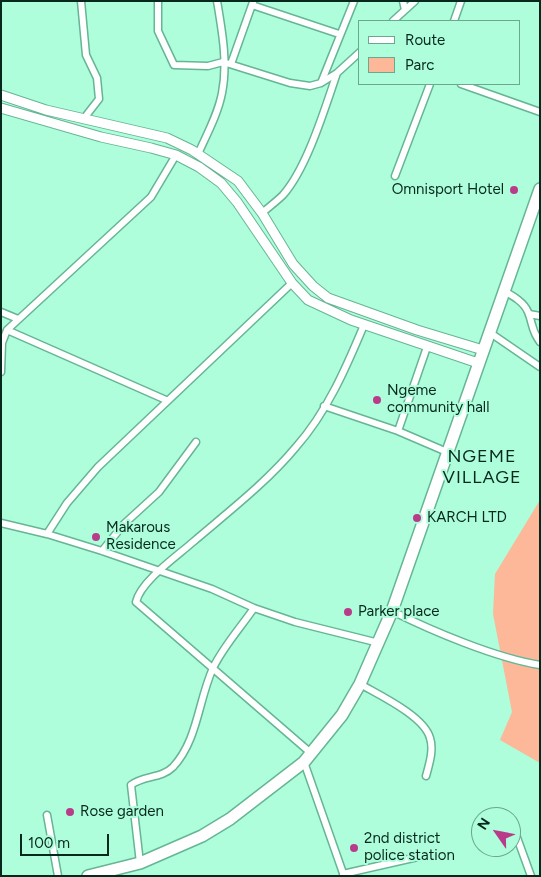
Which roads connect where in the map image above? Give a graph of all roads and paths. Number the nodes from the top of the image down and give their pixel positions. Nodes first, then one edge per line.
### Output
1 (81, 1) edge
2 (158, 1) edge
3 (217, 1) edge
4 (354, 1) edge
5 (403, 1) edge
6 (414, 1) edge
7 (461, 1) edge
8 (253, 3) edge
9 (406, 10) junction
10 (394, 20) edge
11 (454, 20) edge
12 (340, 34) junction
13 (358, 54) edge
14 (223, 62) junction
15 (231, 64) junction
16 (337, 73) junction
17 (320, 83) junction
18 (430, 85) edge
19 (465, 85) edge
20 (1, 95) edge
21 (1, 108) edge
22 (540, 112) edge
23 (85, 117) junction
24 (198, 154) junction
25 (176, 155) junction
26 (394, 176) dead end
27 (540, 189) edge
28 (537, 206) edge
29 (262, 213) junction
30 (292, 283) junction
31 (504, 291) junction
32 (1, 312) edge
33 (529, 314) junction
34 (540, 316) edge
35 (18, 319) junction
36 (364, 325) junction
37 (7, 330) junction
38 (489, 332) junction
39 (540, 342) edge
40 (427, 346) junction
41 (483, 350) junction
42 (478, 363) junction
43 (540, 367) edge
44 (1, 372) edge
45 (166, 400) junction
46 (324, 406) junction
47 (398, 431) junction
48 (196, 442) dead end
49 (447, 452) junction
50 (1, 523) edge
51 (47, 534) junction
52 (102, 551) junction
53 (159, 572) junction
54 (254, 608) junction
55 (392, 611) junction
56 (378, 643) junction
57 (540, 665) edge
58 (213, 668) junction
59 (360, 684) junction
60 (308, 758) junction
61 (426, 776) dead end
62 (47, 815) dead end
63 (521, 848) edge
64 (422, 856) dead end
65 (140, 863) junction
66 (343, 875) edge
67 (58, 876) edge
68 (88, 876) edge
69 (531, 876) edge

1 - 23 street
2 - 14 street
3 - 14 street
4 - 12 street
5 - 9 street
6 - 9 street
7 - 11 street
8 - 12 street
8 - 15 street
9 - 10 street
12 - 17 street
13 - 16 street
14 - 15 street
14 - 24 street
15 - 17 street
16 - 17 street
16 - 29 street
18 - 26 street
19 - 22 street
20 - 23 main road
21 - 25 main road
23 - 24 main road
24 - 29 main road
25 - 30 main road
25 - 35 street
27 - 28 highway
28 - 31 highway
29 - 41 main road
30 - 36 main road
30 - 45 street
31 - 33 street
31 - 38 highway
32 - 35 street
33 - 34 street
33 - 39 street
35 - 37 street
36 - 40 main road
36 - 46 street
37 - 44 street
37 - 45 street
38 - 41 highway
38 - 43 street
40 - 42 main road
40 - 47 street
41 - 42 highway
42 - 49 highway
45 - 51 street
46 - 47 street
46 - 53 street
47 - 49 street
48 - 52 street
49 - 55 highway
50 - 51 street
51 - 52 street
52 - 53 street
53 - 54 street
53 - 58 street
54 - 56 street
54 - 58 street
55 - 56 highway
55 - 57 street
56 - 59 highway
58 - 60 street
58 - 65 street
59 - 60 highway
59 - 61 street
60 - 65 highway
60 - 66 street
62 - 67 street
63 - 69 street
64 - 66 street
65 - 68 highway

